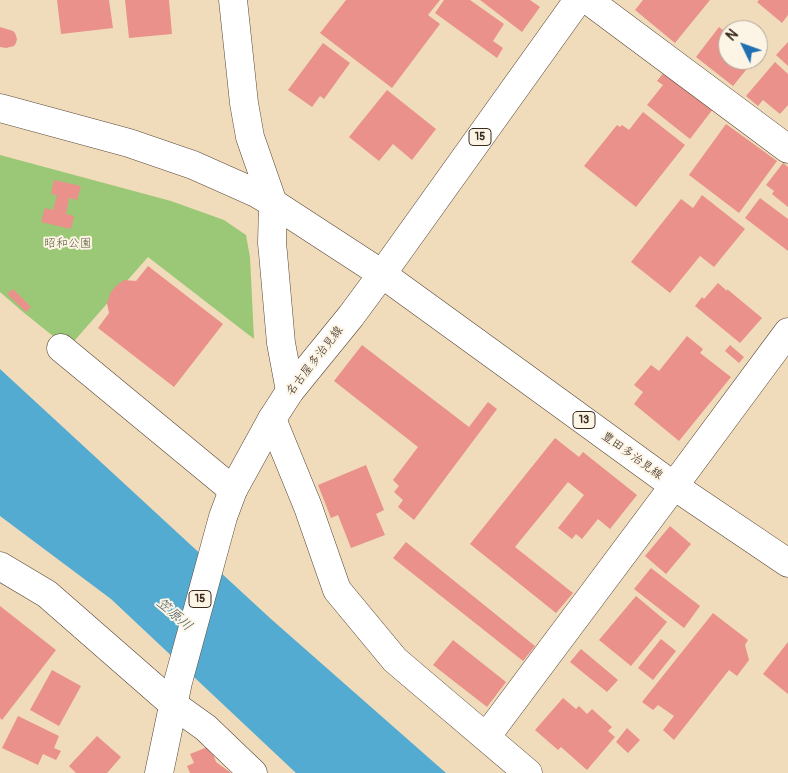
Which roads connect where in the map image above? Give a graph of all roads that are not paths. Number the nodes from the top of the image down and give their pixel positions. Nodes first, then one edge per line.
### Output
1 (233, 0) edge
2 (578, 0) edge
3 (588, 0) edge
4 (0, 108) edge
5 (788, 149) edge
6 (274, 202) junction
7 (382, 274) junction
8 (788, 332) edge
9 (61, 348) dead end
10 (290, 391) junction
11 (272, 419) junction
12 (674, 486) junction
13 (233, 490) junction
14 (788, 563) edge
15 (0, 566) edge
16 (176, 693) junction
17 (486, 737) junction
18 (159, 773) edge
19 (252, 773) edge
20 (528, 773) edge

1 - 6 street
2 - 7 street, 名古屋多治見線 / 15
3 - 5 street
4 - 6 street, 豊田多治見線
6 - 7 street, 豊田多治見線
6 - 10 street
7 - 10 street, 名古屋多治見線 / 15
7 - 12 street, 豊田多治見線 / 13
8 - 12 street
9 - 13 street
10 - 11 street, 名古屋多治見線 / 15
11 - 13 street, 名古屋多治見線 / 15
11 - 17 street
12 - 14 street, 豊田多治見線 / 13
12 - 17 street
13 - 16 street, 名古屋多治見線 / 15
15 - 16 street
16 - 18 street, 名古屋多治見線 / 15
16 - 19 street
17 - 20 street

